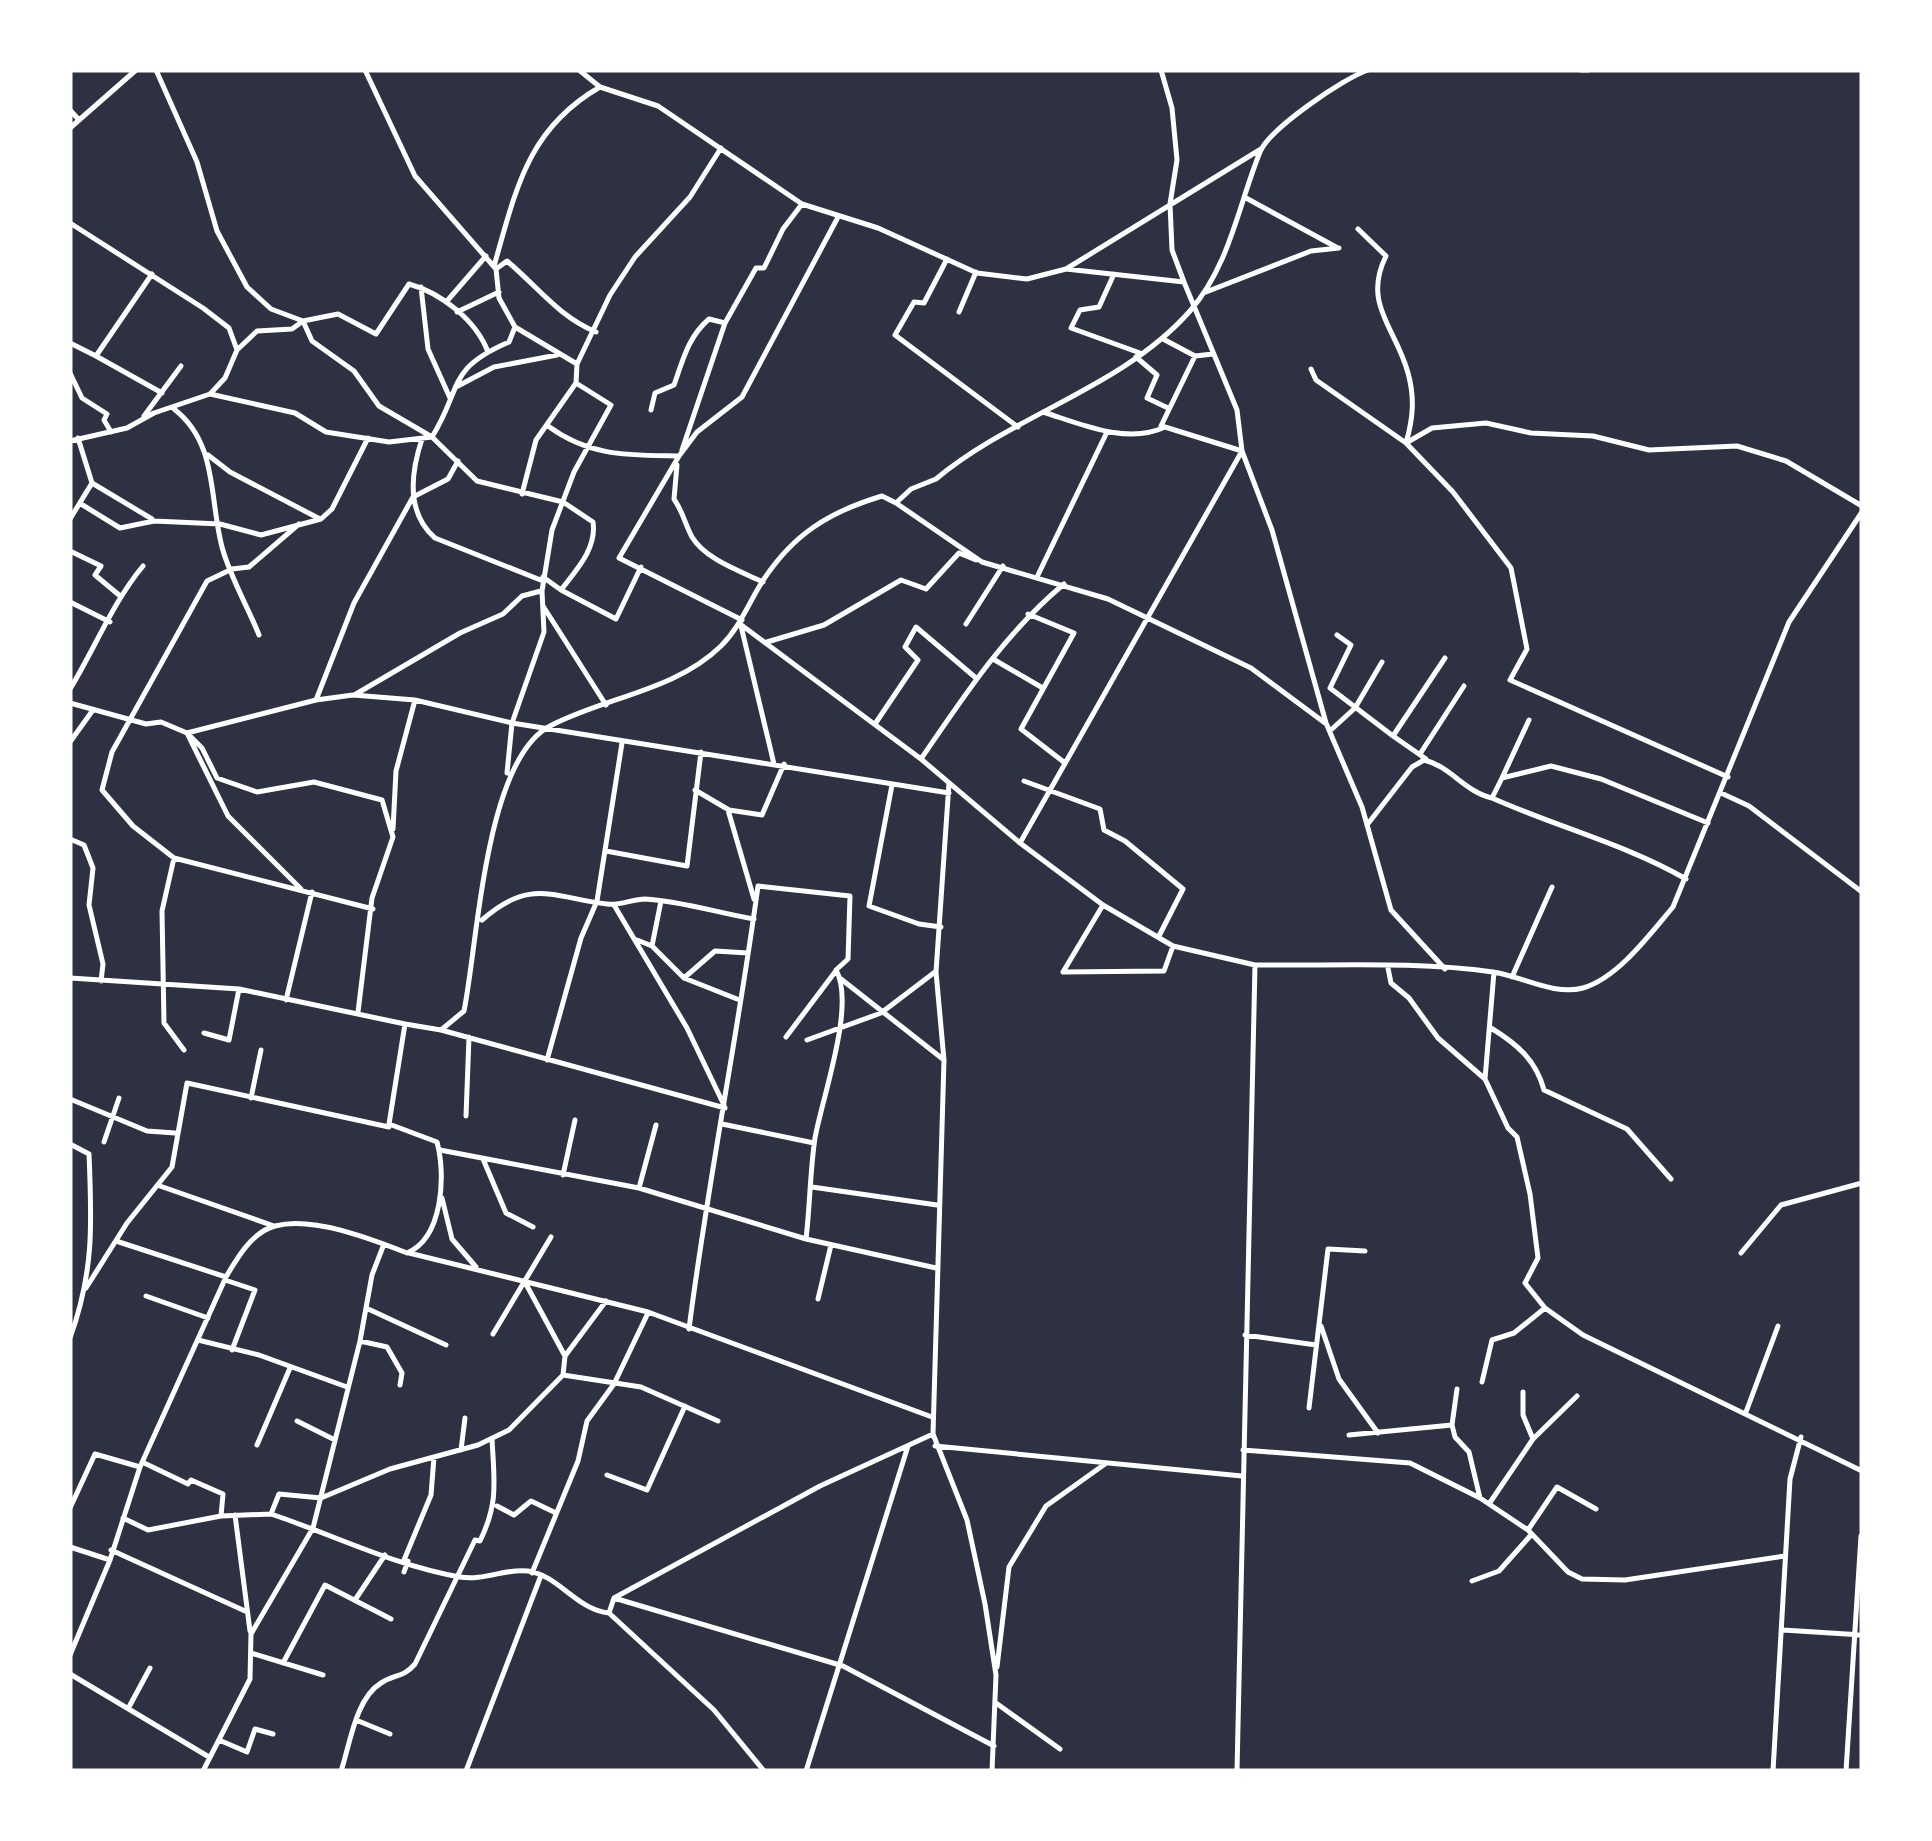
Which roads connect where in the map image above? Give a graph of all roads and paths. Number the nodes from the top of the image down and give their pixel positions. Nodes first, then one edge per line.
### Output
1 (136, 70) edge
2 (156, 70) edge
3 (365, 70) edge
4 (579, 70) edge
5 (1161, 70) edge
6 (1368, 70) edge
7 (600, 87) junction
8 (70, 110) edge
9 (79, 120) junction
10 (70, 128) edge
11 (721, 148) junction
12 (1260, 149) junction
13 (1246, 198) junction
14 (802, 204) junction
15 (1170, 204) junction
16 (838, 217) junction
17 (70, 223) edge
18 (1358, 229) dead end
19 (486, 256) junction
20 (947, 259) junction
21 (495, 267) junction
22 (1066, 269) junction
23 (976, 272) junction
24 (152, 274) junction
25 (1114, 274) junction
26 (1184, 282) junction
27 (421, 288) junction
28 (499, 292) junction
29 (1204, 294) junction
30 (446, 301) junction
31 (1194, 306) junction
32 (457, 312) junction
33 (959, 312) dead end
34 (302, 320) junction
35 (725, 323) junction
36 (515, 327) junction
37 (596, 332) junction
38 (1163, 339) junction
39 (70, 342) edge
40 (237, 350) junction
41 (488, 352) junction
42 (1213, 354) junction
43 (557, 355) junction
44 (1138, 355) junction
45 (96, 356) junction
46 (1195, 356) junction
47 (577, 364) junction
48 (181, 366) dead end
49 (1311, 369) dead end
50 (70, 373) edge
51 (576, 382) junction
52 (453, 388) junction
53 (162, 392) junction
54 (210, 394) junction
55 (450, 398) junction
56 (1168, 408) junction
57 (174, 410) junction
58 (651, 410) dead end
59 (1044, 412) junction
60 (142, 418) junction
61 (548, 426) junction
62 (1019, 428) junction
63 (1160, 429) junction
64 (112, 432) junction
65 (1107, 432) junction
66 (432, 437) junction
67 (78, 438) junction
68 (368, 438) junction
69 (422, 438) junction
70 (70, 441) edge
71 (1406, 443) junction
72 (589, 450) junction
73 (1242, 451) junction
74 (206, 453) junction
75 (679, 456) junction
76 (458, 462) junction
77 (92, 482) junction
78 (522, 494) junction
79 (412, 498) junction
80 (563, 502) junction
81 (896, 503) junction
82 (81, 504) junction
83 (1862, 509) edge
84 (322, 519) junction
85 (70, 520) edge
86 (154, 520) junction
87 (220, 524) junction
88 (299, 524) junction
89 (70, 551) edge
90 (982, 562) junction
91 (143, 566) dead end
92 (1003, 566) junction
93 (642, 567) junction
94 (232, 569) junction
95 (1037, 577) junction
96 (543, 579) junction
97 (762, 582) junction
98 (1064, 584) junction
99 (561, 590) junction
100 (542, 591) junction
101 (120, 595) junction
102 (70, 602) edge
103 (542, 606) junction
104 (1028, 614) junction
105 (1151, 618) junction
106 (110, 622) junction
107 (741, 622) junction
108 (966, 624) dead end
109 (260, 635) dead end
110 (1336, 635) dead end
111 (767, 642) junction
112 (1445, 658) dead end
113 (993, 659) junction
114 (1382, 662) dead end
115 (976, 678) junction
116 (1464, 686) dead end
117 (1041, 687) junction
118 (70, 689) edge
119 (353, 696) junction
120 (316, 700) junction
121 (415, 700) junction
122 (70, 703) edge
123 (606, 705) junction
124 (1355, 708) junction
125 (93, 710) junction
126 (131, 720) junction
127 (1529, 720) dead end
128 (512, 723) junction
129 (875, 724) junction
130 (1329, 726) junction
131 (546, 728) junction
132 (187, 732) junction
133 (1393, 736) junction
134 (70, 742) edge
135 (622, 742) junction
136 (701, 752) junction
137 (1420, 754) junction
138 (921, 759) junction
139 (1428, 760) junction
140 (1065, 763) junction
141 (774, 764) junction
142 (784, 764) junction
143 (1728, 776) junction
144 (507, 778) junction
145 (1502, 778) junction
146 (1024, 782) dead end
147 (950, 783) junction
148 (892, 785) junction
149 (696, 790) junction
150 (1052, 790) junction
151 (949, 793) junction
152 (1721, 793) junction
153 (1492, 798) junction
154 (728, 810) junction
155 (1708, 823) junction
156 (1367, 824) junction
157 (393, 837) junction
158 (70, 839) edge
159 (1020, 843) junction
160 (605, 851) junction
161 (174, 858) junction
162 (1686, 878) junction
163 (1552, 887) dead end
164 (300, 889) junction
165 (312, 892) junction
166 (1862, 892) edge
167 (662, 901) junction
168 (597, 902) junction
169 (613, 904) junction
170 (1104, 905) junction
171 (755, 906) junction
172 (372, 910) junction
173 (754, 919) junction
174 (480, 922) junction
175 (941, 927) junction
176 (1160, 936) junction
177 (634, 940) junction
178 (652, 946) junction
179 (1172, 946) junction
180 (748, 953) junction
181 (1256, 965) junction
182 (1388, 967) junction
183 (1445, 969) junction
184 (836, 970) junction
185 (936, 972) junction
186 (1494, 972) junction
187 (70, 978) edge
188 (684, 978) junction
189 (1512, 978) junction
190 (841, 979) junction
191 (101, 981) junction
192 (164, 988) junction
193 (239, 989) junction
194 (286, 1000) junction
195 (738, 1000) junction
196 (358, 1012) junction
197 (881, 1013) junction
198 (405, 1024) junction
199 (1491, 1028) junction
200 (442, 1030) junction
201 (840, 1030) junction
202 (204, 1033) dead end
203 (469, 1037) junction
204 (786, 1037) dead end
205 (807, 1040) dead end
206 (184, 1050) dead end
207 (261, 1050) dead end
208 (547, 1060) junction
209 (944, 1060) junction
210 (1485, 1079) junction
211 (119, 1098) dead end
212 (251, 1098) junction
213 (70, 1099) edge
214 (725, 1108) junction
215 (466, 1116) dead end
216 (114, 1119) junction
217 (576, 1120) dead end
218 (722, 1124) junction
219 (656, 1125) dead end
220 (402, 1129) junction
221 (177, 1133) junction
222 (104, 1142) dead end
223 (814, 1143) junction
224 (70, 1144) edge
225 (440, 1150) junction
226 (484, 1159) junction
227 (563, 1175) junction
228 (1671, 1179) dead end
229 (1862, 1183) edge
230 (160, 1186) junction
231 (812, 1187) junction
232 (639, 1188) junction
233 (441, 1196) junction
234 (939, 1205) junction
235 (704, 1210) junction
236 (274, 1226) junction
237 (533, 1226) dead end
238 (552, 1237) dead end
239 (806, 1239) junction
240 (120, 1242) junction
241 (384, 1244) junction
242 (831, 1245) junction
243 (406, 1252) junction
244 (1365, 1252) dead end
245 (1741, 1253) dead end
246 (477, 1268) junction
247 (936, 1268) junction
248 (226, 1278) junction
249 (524, 1284) junction
250 (86, 1288) junction
251 (146, 1296) dead end
252 (818, 1298) dead end
253 (606, 1302) junction
254 (70, 1306) edge
255 (366, 1308) junction
256 (1544, 1308) junction
257 (80, 1310) junction
258 (648, 1312) junction
259 (208, 1318) junction
260 (1319, 1321) junction
261 (1778, 1326) dead end
262 (689, 1329) junction
263 (492, 1334) dead end
264 (1245, 1335) junction
265 (70, 1338) edge
266 (198, 1340) junction
267 (360, 1340) junction
268 (446, 1345) dead end
269 (1316, 1345) junction
270 (232, 1350) junction
271 (565, 1356) junction
272 (290, 1368) junction
273 (563, 1375) junction
274 (1482, 1382) dead end
275 (614, 1384) junction
276 (400, 1385) dead end
277 (348, 1388) junction
278 (1457, 1389) dead end
279 (1523, 1392) dead end
280 (1577, 1396) dead end
281 (684, 1406) junction
282 (1309, 1408) dead end
283 (1746, 1412) junction
284 (932, 1417) junction
285 (464, 1418) dead end
286 (296, 1421) dead end
287 (718, 1421) dead end
288 (1452, 1425) junction
289 (1378, 1432) junction
290 (933, 1434) junction
291 (1348, 1436) dead end
292 (492, 1438) junction
293 (1802, 1438) junction
294 (1534, 1439) junction
295 (336, 1440) junction
296 (257, 1445) dead end
297 (908, 1446) junction
298 (935, 1446) junction
299 (461, 1450) junction
300 (1242, 1450) junction
301 (434, 1457) junction
302 (1105, 1464) junction
303 (141, 1465) junction
304 (1862, 1471) edge
305 (607, 1475) dead end
306 (1242, 1476) junction
307 (321, 1498) junction
308 (1480, 1498) junction
309 (1489, 1504) junction
310 (497, 1506) junction
311 (70, 1508) edge
312 (1596, 1509) dead end
313 (556, 1513) junction
314 (271, 1514) junction
315 (221, 1516) junction
316 (235, 1516) junction
317 (123, 1518) junction
318 (313, 1528) junction
319 (1530, 1532) junction
320 (1860, 1536) edge
321 (70, 1547) edge
322 (111, 1550) junction
323 (385, 1555) junction
324 (1785, 1556) junction
325 (110, 1560) junction
326 (406, 1560) junction
327 (404, 1572) dead end
328 (532, 1573) junction
329 (459, 1577) junction
330 (540, 1577) junction
331 (1472, 1581) dead end
332 (614, 1598) junction
333 (355, 1600) junction
334 (245, 1611) junction
335 (609, 1613) junction
336 (391, 1619) dead end
337 (1783, 1630) junction
338 (251, 1634) junction
339 (1859, 1636) edge
340 (251, 1653) junction
341 (70, 1655) edge
342 (283, 1662) junction
343 (839, 1665) junction
344 (150, 1668) dead end
345 (70, 1674) edge
346 (996, 1674) junction
347 (323, 1675) dead end
348 (996, 1703) junction
349 (129, 1707) junction
350 (356, 1720) junction
351 (273, 1734) dead end
352 (390, 1734) dead end
353 (219, 1740) junction
354 (994, 1746) junction
355 (1060, 1749) dead end
356 (210, 1758) junction
357 (204, 1771) edge
358 (341, 1771) edge
359 (466, 1771) edge
360 (764, 1771) edge
361 (806, 1771) edge
362 (992, 1771) edge
363 (1237, 1771) edge
364 (1772, 1771) edge
365 (1846, 1771) edge

1 - 9 street
2 - 34 street
3 - 19 street
4 - 7 street
5 - 15 street
6 - 12 street
7 - 11 street
7 - 21 street
8 - 9 street
9 - 10 street
11 - 14 street
11 - 37 street
12 - 13 street
12 - 15 street
13 - 29 street
13 - 29 street
14 - 16 street
14 - 35 street
15 - 22 street
15 - 26 street
16 - 20 street
16 - 75 street
17 - 24 street
18 - 71 street
19 - 21 street
19 - 30 street
20 - 23 street
20 - 62 street
21 - 28 street
21 - 37 street
22 - 23 street
22 - 25 street
23 - 33 street
24 - 40 street
24 - 45 street
25 - 26 street
25 - 44 street
26 - 31 street
27 - 30 street
27 - 34 street
27 - 55 street
28 - 32 street
28 - 36 street
29 - 31 street
30 - 32 street
31 - 38 street
31 - 42 street
32 - 41 street
34 - 40 street
34 - 66 street
35 - 58 street
35 - 75 street
36 - 41 street
36 - 43 street
37 - 47 street
38 - 44 street
38 - 46 street
39 - 45 street
40 - 54 street
41 - 52 street
42 - 46 street
42 - 73 street
43 - 47 street
43 - 52 street
44 - 56 street
44 - 59 street
45 - 53 street
46 - 56 street
47 - 51 street
48 - 53 street
49 - 71 street
50 - 64 street
51 - 61 street
51 - 72 street
52 - 55 street
53 - 60 street
54 - 57 street
54 - 68 street
55 - 66 street
56 - 63 street
57 - 60 street
57 - 74 street
59 - 62 street
59 - 65 street
60 - 64 street
61 - 72 street
61 - 78 street
62 - 81 street
63 - 65 street
63 - 73 street
64 - 67 street
65 - 95 street
66 - 69 street
66 - 76 street
67 - 70 street
67 - 77 street
68 - 69 street
68 - 84 street
69 - 79 street
71 - 83 street
71 - 143 street
72 - 75 street
72 - 80 street
73 - 105 street
73 - 130 street
74 - 84 street
74 - 87 street
75 - 93 street
75 - 97 street
76 - 78 street
76 - 79 street
77 - 82 street
77 - 86 street
78 - 80 street
79 - 96 street
79 - 120 street
80 - 96 street
80 - 99 street
81 - 90 street
81 - 97 street
82 - 85 street
82 - 86 street
83 - 143 street
84 - 88 street
86 - 87 street
87 - 88 street
87 - 94 street
88 - 94 street
89 - 101 street
90 - 92 street
90 - 111 street
91 - 101 street
92 - 95 street
92 - 108 street
93 - 99 street
93 - 107 street
94 - 109 street
94 - 126 street
95 - 98 street
96 - 99 street
96 - 100 street
97 - 107 street
98 - 104 street
98 - 105 street
100 - 103 street
100 - 119 street
101 - 106 street
102 - 106 street
103 - 123 street
103 - 128 street
104 - 113 street
104 - 117 street
105 - 130 street
105 - 140 street
106 - 118 street
107 - 111 street
107 - 123 street
107 - 141 street
110 - 124 street
111 - 129 street
112 - 133 street
113 - 115 street
113 - 117 street
114 - 124 street
115 - 129 street
115 - 138 street
116 - 137 street
117 - 140 street
119 - 120 street
119 - 121 street
120 - 132 street
121 - 128 street
121 - 157 street
122 - 125 street
123 - 131 street
124 - 130 street
124 - 133 street
125 - 126 street
125 - 134 street
126 - 132 street
126 - 161 street
127 - 145 street
128 - 131 street
128 - 144 street
129 - 138 street
130 - 156 street
131 - 135 street
131 - 144 street
132 - 157 street
132 - 164 street
133 - 137 street
135 - 136 street
135 - 160 street
136 - 141 street
136 - 149 street
137 - 139 street
138 - 147 street
139 - 153 street
139 - 156 street
140 - 150 street
141 - 142 street
142 - 148 street
142 - 154 street
143 - 152 street
144 - 174 street
145 - 153 street
145 - 155 street
146 - 150 street
147 - 151 street
147 - 159 street
148 - 151 street
148 - 175 street
149 - 154 street
149 - 160 street
150 - 159 street
150 - 176 street
151 - 175 street
152 - 155 street
152 - 166 street
153 - 162 street
154 - 171 street
155 - 162 street
156 - 183 street
157 - 172 street
158 - 191 street
159 - 170 street
160 - 168 street
161 - 164 street
161 - 192 street
162 - 189 street
163 - 189 street
164 - 165 street
165 - 172 street
165 - 194 street
167 - 169 street
167 - 173 street
167 - 178 street
168 - 169 street
168 - 174 street
168 - 208 street
169 - 177 street
170 - 176 street
170 - 179 street
171 - 173 street
171 - 184 street
172 - 196 street
173 - 180 street
174 - 200 street
175 - 185 street
176 - 179 street
177 - 178 street
177 - 214 street
178 - 188 street
179 - 181 street
180 - 188 street
180 - 195 street
181 - 182 street
181 - 264 street
182 - 183 street
182 - 210 street
183 - 186 street
184 - 190 street
184 - 204 street
185 - 197 street
185 - 209 street
186 - 189 street
186 - 199 street
187 - 191 street
188 - 195 street
190 - 197 street
190 - 201 street
191 - 192 street
192 - 193 street
192 - 206 street
193 - 194 street
193 - 202 street
194 - 196 street
195 - 214 street
196 - 198 street
197 - 201 street
197 - 209 street
198 - 200 street
198 - 220 street
199 - 210 street
199 - 228 street
200 - 203 street
201 - 205 street
201 - 223 street
203 - 208 street
203 - 215 street
207 - 212 street
208 - 214 street
209 - 234 street
210 - 256 street
211 - 216 street
212 - 220 street
212 - 221 street
213 - 216 street
214 - 218 street
216 - 221 street
216 - 222 street
217 - 227 street
218 - 223 street
218 - 235 street
219 - 232 street
220 - 225 street
221 - 230 street
223 - 231 street
224 - 250 street
225 - 226 street
225 - 233 street
226 - 227 street
226 - 237 street
227 - 232 street
229 - 245 street
230 - 236 street
230 - 240 street
231 - 234 street
231 - 239 street
232 - 235 street
233 - 243 street
233 - 246 street
234 - 247 street
235 - 239 street
235 - 262 street
236 - 241 street
236 - 248 street
238 - 249 street
239 - 242 street
240 - 248 street
240 - 250 street
241 - 243 street
241 - 255 street
242 - 247 street
242 - 252 street
243 - 246 street
244 - 260 street
246 - 249 street
247 - 284 street
248 - 259 street
248 - 270 street
249 - 253 street
249 - 263 street
249 - 271 street
250 - 257 street
251 - 259 street
253 - 258 street
253 - 271 street
254 - 257 street
255 - 267 street
255 - 268 street
256 - 274 street
256 - 283 street
257 - 265 street
258 - 262 street
258 - 275 street
259 - 266 street
260 - 269 street
260 - 289 street
261 - 283 street
262 - 284 street
264 - 269 street
264 - 300 street
266 - 270 street
266 - 303 street
267 - 276 street
267 - 277 street
269 - 282 street
270 - 272 street
271 - 273 street
272 - 277 street
272 - 296 street
273 - 275 street
273 - 292 street
275 - 281 street
275 - 313 street
277 - 295 street
278 - 288 street
279 - 294 street
280 - 294 street
281 - 287 street
281 - 305 street
283 - 293 street
284 - 290 street
285 - 299 street
286 - 295 street
288 - 289 street
288 - 308 street
289 - 291 street
290 - 297 street
290 - 298 street
292 - 299 street
292 - 310 street
293 - 304 street
293 - 324 street
294 - 309 street
295 - 307 street
297 - 332 street
297 - 343 street
298 - 302 street
298 - 346 street
299 - 301 street
300 - 306 street
300 - 308 street
301 - 307 street
301 - 326 street
302 - 306 street
302 - 346 street
303 - 311 street
303 - 315 street
303 - 317 street
306 - 363 street
307 - 314 street
307 - 318 street
308 - 309 street
309 - 319 street
310 - 313 street
310 - 329 street
312 - 319 street
313 - 328 street
314 - 316 street
314 - 318 street
315 - 316 street
315 - 317 street
316 - 334 street
317 - 322 street
318 - 323 street
318 - 338 street
319 - 324 street
319 - 331 street
320 - 339 street
321 - 325 street
322 - 325 street
322 - 334 street
323 - 326 street
323 - 333 street
324 - 337 street
325 - 341 street
326 - 327 street
326 - 329 street
328 - 329 street
328 - 330 street
329 - 350 street
330 - 335 street
330 - 359 street
332 - 335 street
332 - 343 street
333 - 336 street
333 - 342 street
334 - 338 street
335 - 360 street
337 - 339 street
337 - 364 street
338 - 340 street
339 - 365 street
340 - 342 street
340 - 353 street
342 - 347 street
343 - 354 street
343 - 361 street
344 - 349 street
345 - 349 street
346 - 348 street
348 - 354 street
348 - 355 street
349 - 356 street
350 - 352 street
350 - 358 street
351 - 353 street
353 - 356 street
354 - 362 street
356 - 357 street

